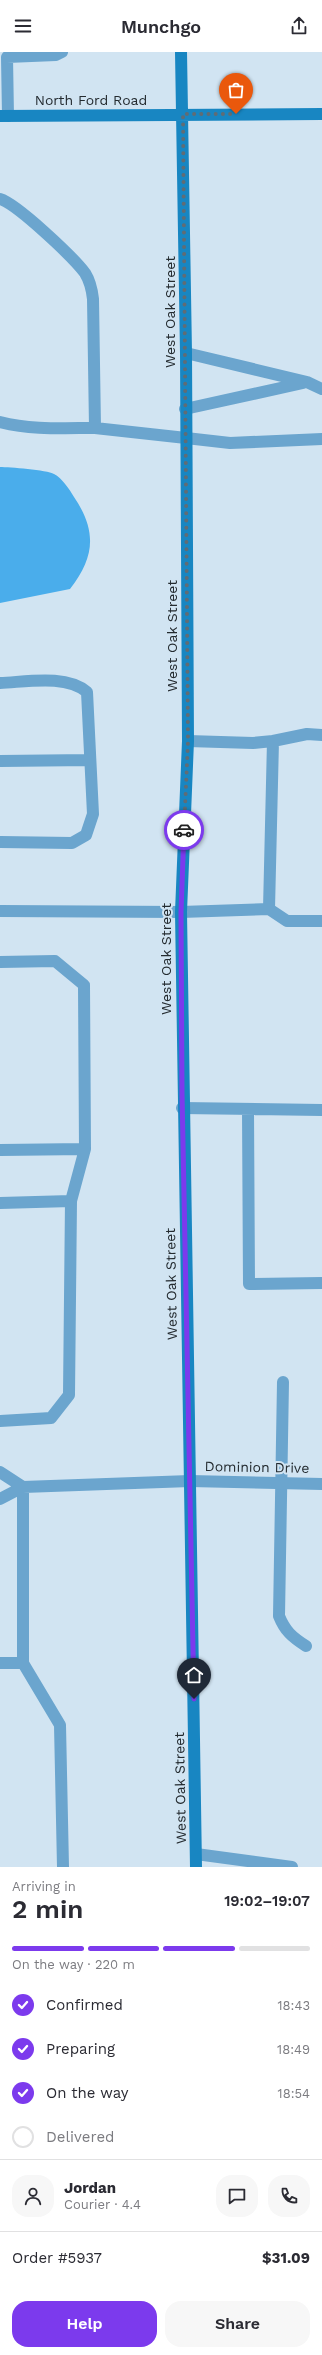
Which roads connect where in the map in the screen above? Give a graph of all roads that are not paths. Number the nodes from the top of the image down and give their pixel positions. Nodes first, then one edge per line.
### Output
1 (62, 52) edge
2 (181, 52) edge
3 (183, 114) junction
4 (322, 114) edge
5 (4, 116) edge
6 (0, 198) edge
7 (186, 353) junction
8 (307, 382) junction
9 (322, 389) edge
10 (185, 409) junction
11 (0, 422) edge
12 (95, 428) junction
13 (186, 438) junction
14 (322, 439) edge
15 (0, 683) edge
16 (322, 736) edge
17 (188, 741) junction
18 (273, 741) junction
19 (90, 760) junction
20 (0, 761) edge
21 (0, 842) edge
22 (269, 909) junction
23 (0, 911) edge
24 (181, 912) junction
25 (322, 921) edge
26 (0, 962) edge
27 (182, 1108) junction
28 (248, 1110) junction
29 (322, 1110) edge
30 (0, 1150) edge
31 (85, 1150) junction
32 (71, 1201) junction
33 (0, 1202) edge
34 (322, 1283) edge
35 (283, 1382) dead end
36 (0, 1421) edge
37 (0, 1472) edge
38 (190, 1481) junction
39 (283, 1483) junction
40 (322, 1484) edge
41 (24, 1487) junction
42 (0, 1499) edge
43 (306, 1646) dead end
44 (24, 1663) junction
45 (0, 1664) edge
46 (196, 1854) junction
47 (62, 1867) edge
48 (196, 1867) edge
49 (292, 1867) edge

1 - 5 street
2 - 3 main road, West Oak Street
3 - 4 main road, North Ford Road
3 - 5 main road, North Ford Road
3 - 7 main road, West Oak Street
6 - 12 street
7 - 8 street
7 - 10 main road, West Oak Street
8 - 9 street
8 - 10 street
10 - 13 main road, West Oak Street
11 - 12 street
12 - 13 street
13 - 14 street
13 - 17 main road, West Oak Street
15 - 19 street
16 - 18 street
17 - 18 street
17 - 24 main road, West Oak Street
18 - 22 street
19 - 20 street
19 - 21 street
22 - 24 street
22 - 25 street
23 - 24 street
24 - 27 main road, West Oak Street
26 - 31 street
27 - 28 street
27 - 38 main road, West Oak Street
28 - 29 street
28 - 34 street
30 - 31 street
31 - 32 street
32 - 33 street
32 - 36 street
35 - 39 street
37 - 41 street
38 - 39 street, Dominion Drive
38 - 41 street, Dominion Drive
38 - 46 main road, West Oak Street
39 - 40 street, Dominion Drive
39 - 43 street
41 - 42 street
41 - 44 street
44 - 45 street
44 - 47 street
46 - 48 main road, West Oak Street
46 - 49 street

